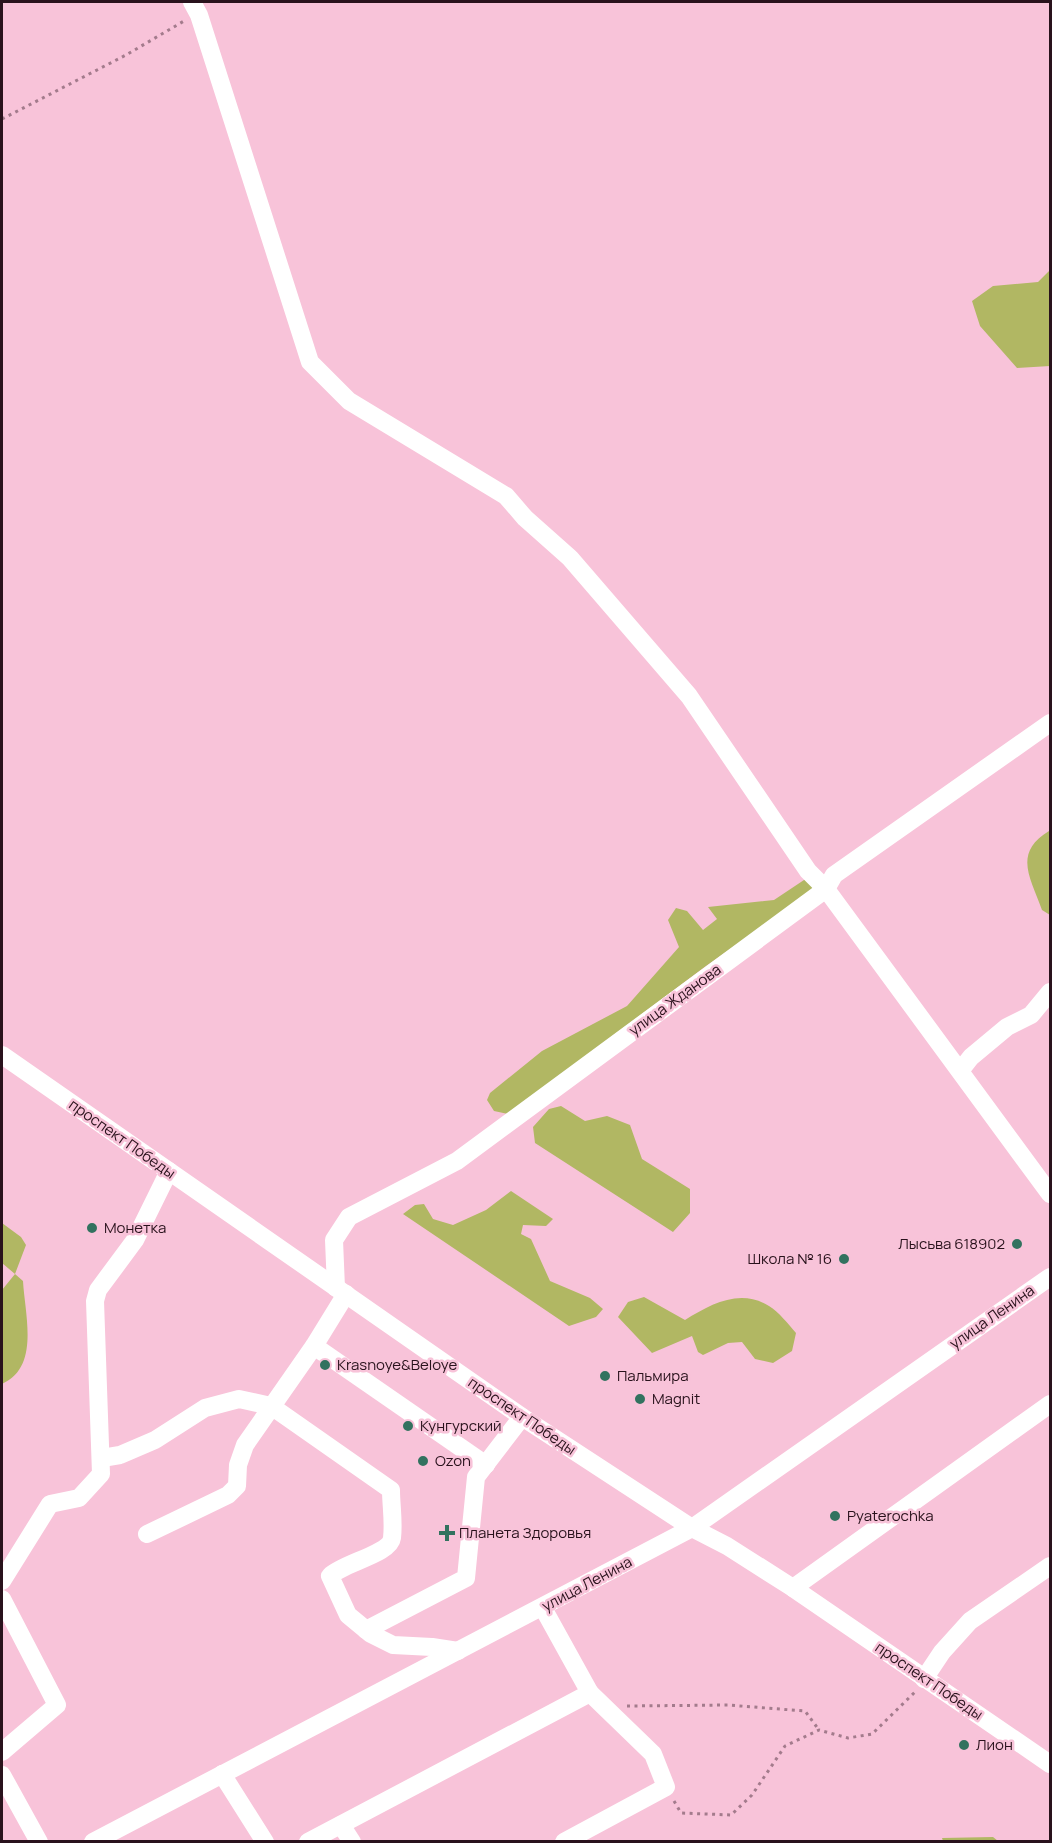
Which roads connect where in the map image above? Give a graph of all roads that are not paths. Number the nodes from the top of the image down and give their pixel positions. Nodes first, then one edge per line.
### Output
1 (195, 8) edge
2 (1050, 723) edge
3 (826, 889) junction
4 (1050, 992) edge
5 (2, 1055) edge
6 (960, 1071) junction
7 (1043, 1169) edge
8 (169, 1172) junction
9 (1050, 1194) edge
10 (1050, 1277) edge
11 (341, 1291) junction
12 (314, 1346) junction
13 (1050, 1404) edge
14 (271, 1406) junction
15 (522, 1417) junction
16 (102, 1458) junction
17 (486, 1465) junction
18 (692, 1528) junction
19 (147, 1534) dead end
20 (1050, 1566) edge
21 (2, 1581) edge
22 (793, 1588) junction
23 (2, 1599) edge
24 (543, 1608) junction
25 (366, 1630) junction
26 (458, 1652) junction
27 (924, 1679) junction
28 (590, 1693) junction
29 (2, 1752) edge
30 (1050, 1764) edge
31 (222, 1774) junction
32 (2, 1775) edge
33 (341, 1824) junction
34 (39, 1842) edge
35 (93, 1842) edge
36 (266, 1842) edge
37 (308, 1842) edge
38 (352, 1842) edge
39 (564, 1842) edge

1 - 3 street
2 - 3 street, улица Жданова
3 - 6 street
3 - 11 street, улица Жданова
4 - 6 street
5 - 8 street, проспект Победы
6 - 7 street
7 - 9 street
8 - 11 street, проспект Победы
8 - 16 street
10 - 18 street, улица Ленина
11 - 12 street
11 - 15 street, проспект Победы
12 - 14 street
12 - 17 street
13 - 22 street
14 - 16 street
14 - 19 street
14 - 25 street
15 - 17 street
15 - 18 street, проспект Победы
16 - 21 street
17 - 25 street
18 - 22 street, проспект Победы
18 - 24 street, улица Ленина
20 - 27 street
22 - 27 street, проспект Победы
23 - 29 street
24 - 26 street, улица Ленина
24 - 28 street
25 - 26 street
26 - 31 street, улица Ленина
27 - 30 street, проспект Победы
28 - 33 street
28 - 39 street
31 - 35 street, улица Ленина
31 - 36 street
32 - 34 street
33 - 37 street
33 - 38 street

